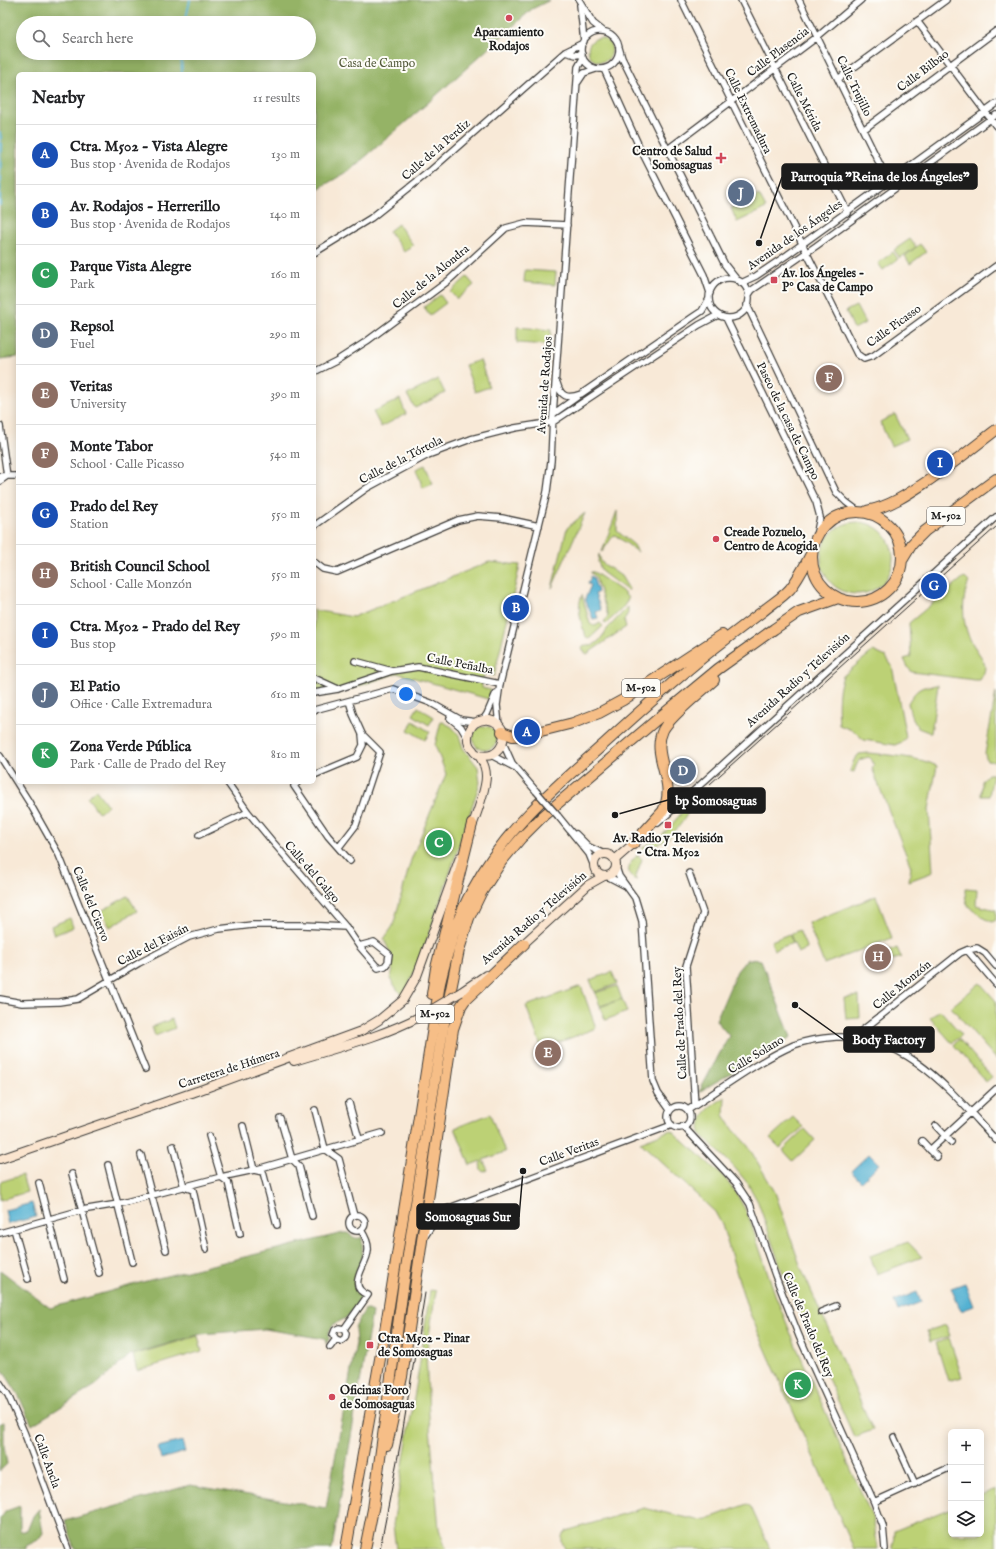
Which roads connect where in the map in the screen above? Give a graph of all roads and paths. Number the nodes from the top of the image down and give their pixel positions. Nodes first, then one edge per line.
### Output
1 (680, 0) edge
2 (741, 0) edge
3 (799, 0) edge
4 (861, 0) edge
5 (946, 0) edge
6 (580, 1) edge
7 (917, 21) junction
8 (996, 31) edge
9 (604, 32) junction
10 (817, 37) junction
11 (584, 42) junction
12 (618, 44) junction
13 (565, 52) junction
14 (583, 56) junction
15 (950, 65) junction
16 (596, 68) junction
17 (604, 68) junction
18 (775, 69) junction
19 (838, 79) junction
20 (577, 82) junction
21 (731, 102) junction
22 (996, 104) edge
23 (985, 111) junction
24 (996, 115) edge
25 (991, 119) junction
26 (996, 126) edge
27 (863, 130) junction
28 (668, 149) junction
29 (889, 183) junction
30 (848, 213) junction
31 (567, 225) junction
32 (802, 245) junction
33 (316, 252) edge
34 (806, 253) junction
35 (996, 266) edge
36 (739, 282) junction
37 (710, 293) junction
38 (748, 296) junction
39 (709, 299) junction
40 (747, 305) junction
41 (718, 315) junction
42 (726, 318) junction
43 (316, 371) edge
44 (556, 379) junction
45 (581, 394) junction
46 (553, 414) junction
47 (553, 422) junction
48 (0, 426) edge
49 (996, 430) edge
50 (0, 476) edge
51 (7, 476) junction
52 (16, 476) edge
53 (996, 479) edge
54 (0, 481) edge
55 (862, 511) junction
56 (996, 517) edge
57 (316, 525) edge
58 (539, 526) junction
59 (816, 536) junction
60 (812, 552) junction
61 (902, 559) junction
62 (316, 564) edge
63 (838, 598) junction
64 (768, 607) junction
65 (774, 629) junction
66 (355, 661) dead end
67 (392, 671) junction
68 (316, 679) edge
69 (500, 684) junction
70 (338, 689) junction
71 (316, 693) edge
72 (349, 701) junction
73 (431, 703) junction
74 (316, 709) edge
75 (480, 721) junction
76 (501, 729) junction
77 (362, 734) junction
78 (468, 739) junction
79 (503, 743) junction
80 (477, 754) junction
81 (491, 755) junction
82 (0, 756) edge
83 (516, 769) junction
84 (316, 774) edge
85 (16, 781) edge
86 (18, 784) edge
87 (228, 784) edge
88 (296, 784) edge
89 (248, 812) junction
90 (558, 816) junction
91 (472, 824) junction
92 (199, 835) dead end
93 (633, 844) junction
94 (339, 847) junction
95 (602, 854) junction
96 (350, 860) dead end
97 (594, 864) junction
98 (616, 864) junction
99 (689, 873) dead end
100 (605, 876) junction
101 (628, 887) junction
102 (346, 927) junction
103 (524, 944) junction
104 (359, 946) junction
105 (967, 950) junction
106 (996, 966) edge
107 (109, 980) junction
108 (996, 984) edge
109 (460, 992) joint
110 (0, 999) edge
111 (850, 1037) junction
112 (146, 1069) dead end
113 (996, 1089) edge
114 (192, 1093) junction
115 (349, 1103) dead end
116 (421, 1106) junction
117 (695, 1106) junction
118 (315, 1110) dead end
119 (670, 1110) junction
120 (688, 1110) junction
121 (970, 1113) junction
122 (280, 1118) dead end
123 (672, 1125) junction
124 (243, 1126) dead end
125 (683, 1126) junction
126 (936, 1126) dead end
127 (382, 1133) dead end
128 (209, 1136) dead end
129 (946, 1136) junction
130 (359, 1139) junction
131 (996, 1140) edge
132 (922, 1141) dead end
133 (951, 1142) dead end
134 (173, 1146) dead end
135 (325, 1149) junction
136 (930, 1150) junction
137 (141, 1154) dead end
138 (937, 1157) dead end
139 (0, 1159) edge
140 (292, 1160) junction
141 (108, 1165) dead end
142 (254, 1170) junction
143 (72, 1174) dead end
144 (221, 1177) junction
145 (39, 1183) dead end
146 (184, 1187) junction
147 (151, 1195) junction
148 (118, 1204) junction
149 (82, 1210) junction
150 (312, 1216) dead end
151 (354, 1216) junction
152 (49, 1219) junction
153 (277, 1225) dead end
154 (14, 1229) junction
155 (361, 1230) junction
156 (0, 1233) edge
157 (240, 1234) dead end
158 (421, 1242) junction
159 (206, 1249) dead end
160 (166, 1250) dead end
161 (132, 1262) dead end
162 (99, 1273) dead end
163 (28, 1278) dead end
164 (64, 1280) dead end
165 (836, 1306) dead end
166 (821, 1312) dead end
167 (344, 1329) junction
168 (336, 1339) junction
169 (330, 1347) dead end
170 (0, 1383) edge
171 (894, 1437) dead end
172 (948, 1468) edge
173 (915, 1484) junction
174 (874, 1502) junction
175 (373, 1509) junction
176 (68, 1549) edge
177 (346, 1549) edge
178 (365, 1549) edge
179 (885, 1549) edge

1 - 21 street, Calle Extremadura
2 - 18 street, Calle Mérida
3 - 10 street, Calle Trujillo
4 - 10 street, Calle Plasencia
5 - 7 street
6 - 9 street
6 - 11 street
7 - 15 street
7 - 19 street
8 - 15 street, Calle Bilbao
9 - 11 street
9 - 12 street
10 - 18 street, Calle Plasencia
10 - 19 street, Calle Trujillo
11 - 13 street, Calle de la Perdiz
11 - 14 street
12 - 17 street
12 - 28 street
13 - 14 street
13 - 33 street, Calle de la Perdiz
14 - 16 street
14 - 20 street, Avenida de Rodajos
15 - 23 street
15 - 27 street, Calle Bilbao
16 - 17 street
16 - 20 street
17 - 37 street
18 - 21 street, Calle Plasencia
18 - 30 street, Calle Mérida
19 - 27 street, Calle Trujillo
20 - 31 street, Avenida de Rodajos
21 - 28 street, Calle Plasencia
21 - 32 street, Calle Extremadura
22 - 23 street, Avenida de los Ángeles
23 - 25 street
23 - 29 street, Avenida de los Ángeles
24 - 25 street, Avenida de los Ángeles
25 - 26 street
25 - 34 street, Avenida de los Ángeles
27 - 29 street, Calle Trujillo
28 - 36 street
29 - 30 street, Avenida de los Ángeles
30 - 32 street, Avenida de los Ángeles
31 - 43 street, Calle de la Alondra
31 - 44 street, Avenida de Rodajos
32 - 34 street, Calle Extremadura
32 - 36 street, Avenida de los Ángeles
34 - 35 street, Calle Picasso
34 - 38 street, Avenida de los Ángeles
36 - 37 street
36 - 38 street
37 - 39 street
38 - 40 street
39 - 41 street
39 - 45 street
40 - 42 street
40 - 55 street, Paseo de la casa de Campo
41 - 42 street
41 - 47 street
42 - 59 street, Paseo de la casa de Campo
44 - 45 street
44 - 46 street, Avenida de Rodajos
45 - 46 street
46 - 47 street, Avenida de Rodajos
47 - 57 street, Calle de la Tórtola
47 - 58 street, Avenida de Rodajos
48 - 51 street
49 - 55 highway, M-502
50 - 51 street
51 - 52 street
51 - 54 street
53 - 61 highway, M-502
55 - 59 highway, M-502
55 - 61 highway, M-502
56 - 93 street, Avenida Radio y Televisión
58 - 62 street
58 - 69 street, Avenida de Rodajos
59 - 60 highway, M-502
60 - 63 highway, M-502
60 - 64 highway, M-502
61 - 63 highway, M-502
63 - 65 highway, M-502
64 - 76 highway, M-502
64 - 116 highway, M-502
65 - 93 highway, M-502
65 - 175 highway, M-502
66 - 67 street, Calle Peñalba
67 - 69 street, Calle Peñalba
67 - 70 street, Calle Peñalba
68 - 70 street
69 - 75 street, Avenida de Rodajos
69 - 76 street, Avenida de Rodajos
70 - 71 street, Calle Peñalba
72 - 73 street
72 - 74 street
72 - 77 street
73 - 75 street
73 - 78 street
75 - 76 main road
75 - 78 main road
76 - 79 main road
77 - 84 street
77 - 94 street
78 - 80 main road
79 - 81 main road
79 - 83 street
80 - 81 main road
80 - 91 main road
81 - 83 street
82 - 85 street, Calle del Ciervo
83 - 90 street, bridge
86 - 107 street, Calle del Ciervo
87 - 89 street, Calle del Galgo
88 - 94 street
89 - 92 street
89 - 102 street, Calle del Galgo
90 - 95 street
90 - 97 street
91 - 114 main road
91 - 116 highway, M-502
93 - 98 main road, Avenida Radio y Televisión
94 - 96 street
95 - 97 main road
95 - 98 main road
97 - 100 main road
98 - 100 main road
98 - 101 street
99 - 117 street, Calle de Prado del Rey
100 - 101 street
100 - 103 main road, Avenida Radio y Televisión
101 - 119 street
102 - 104 street, Calle del Galgo
102 - 107 street, Calle del Faisán
103 - 109 main road, Avenida Radio y Televisión
103 - 158 highway, M-502
104 - 104 street, Calle del Galgo
105 - 106 street
105 - 108 street
105 - 111 street, Calle Monzón
107 - 110 street, Calle del Faisán
107 - 112 street, Calle del Ciervo
109 - 114 main road, Carretera de Húmera, bridge
111 - 117 street, Calle Solano
111 - 121 street, Calle Solano
113 - 121 street
114 - 139 main road, Carretera de Húmera
115 - 130 street
116 - 177 highway, M-502
117 - 120 street, Calle Solano
118 - 135 street
119 - 120 street
119 - 123 street
120 - 125 street
121 - 129 street
121 - 131 street, Calle Solano
122 - 140 street
123 - 125 street
123 - 158 street, Calle Veritas
124 - 142 street
125 - 174 street, Calle de Prado del Rey
126 - 129 street
127 - 130 street
128 - 144 street
129 - 133 street
129 - 136 street
130 - 135 street
132 - 136 street
134 - 146 street
135 - 140 street
135 - 151 street
136 - 138 street
137 - 147 street
140 - 142 street
140 - 150 street
141 - 148 street
142 - 144 street
142 - 153 street
143 - 149 street
144 - 146 street
144 - 157 street
145 - 152 street
146 - 147 street
146 - 159 street
147 - 148 street
147 - 160 street
148 - 149 street
148 - 161 street
149 - 152 street
149 - 162 street
151 - 155 street
151 - 155 street
152 - 154 street
152 - 164 street
154 - 156 street
154 - 163 street
155 - 167 street
158 - 175 highway, M-502
165 - 166 street
167 - 168 street
167 - 168 street
168 - 169 street
170 - 176 street, Calle Ancla
171 - 173 street
172 - 173 street
173 - 174 street
174 - 179 street, Calle de Prado del Rey
175 - 178 highway, M-502

